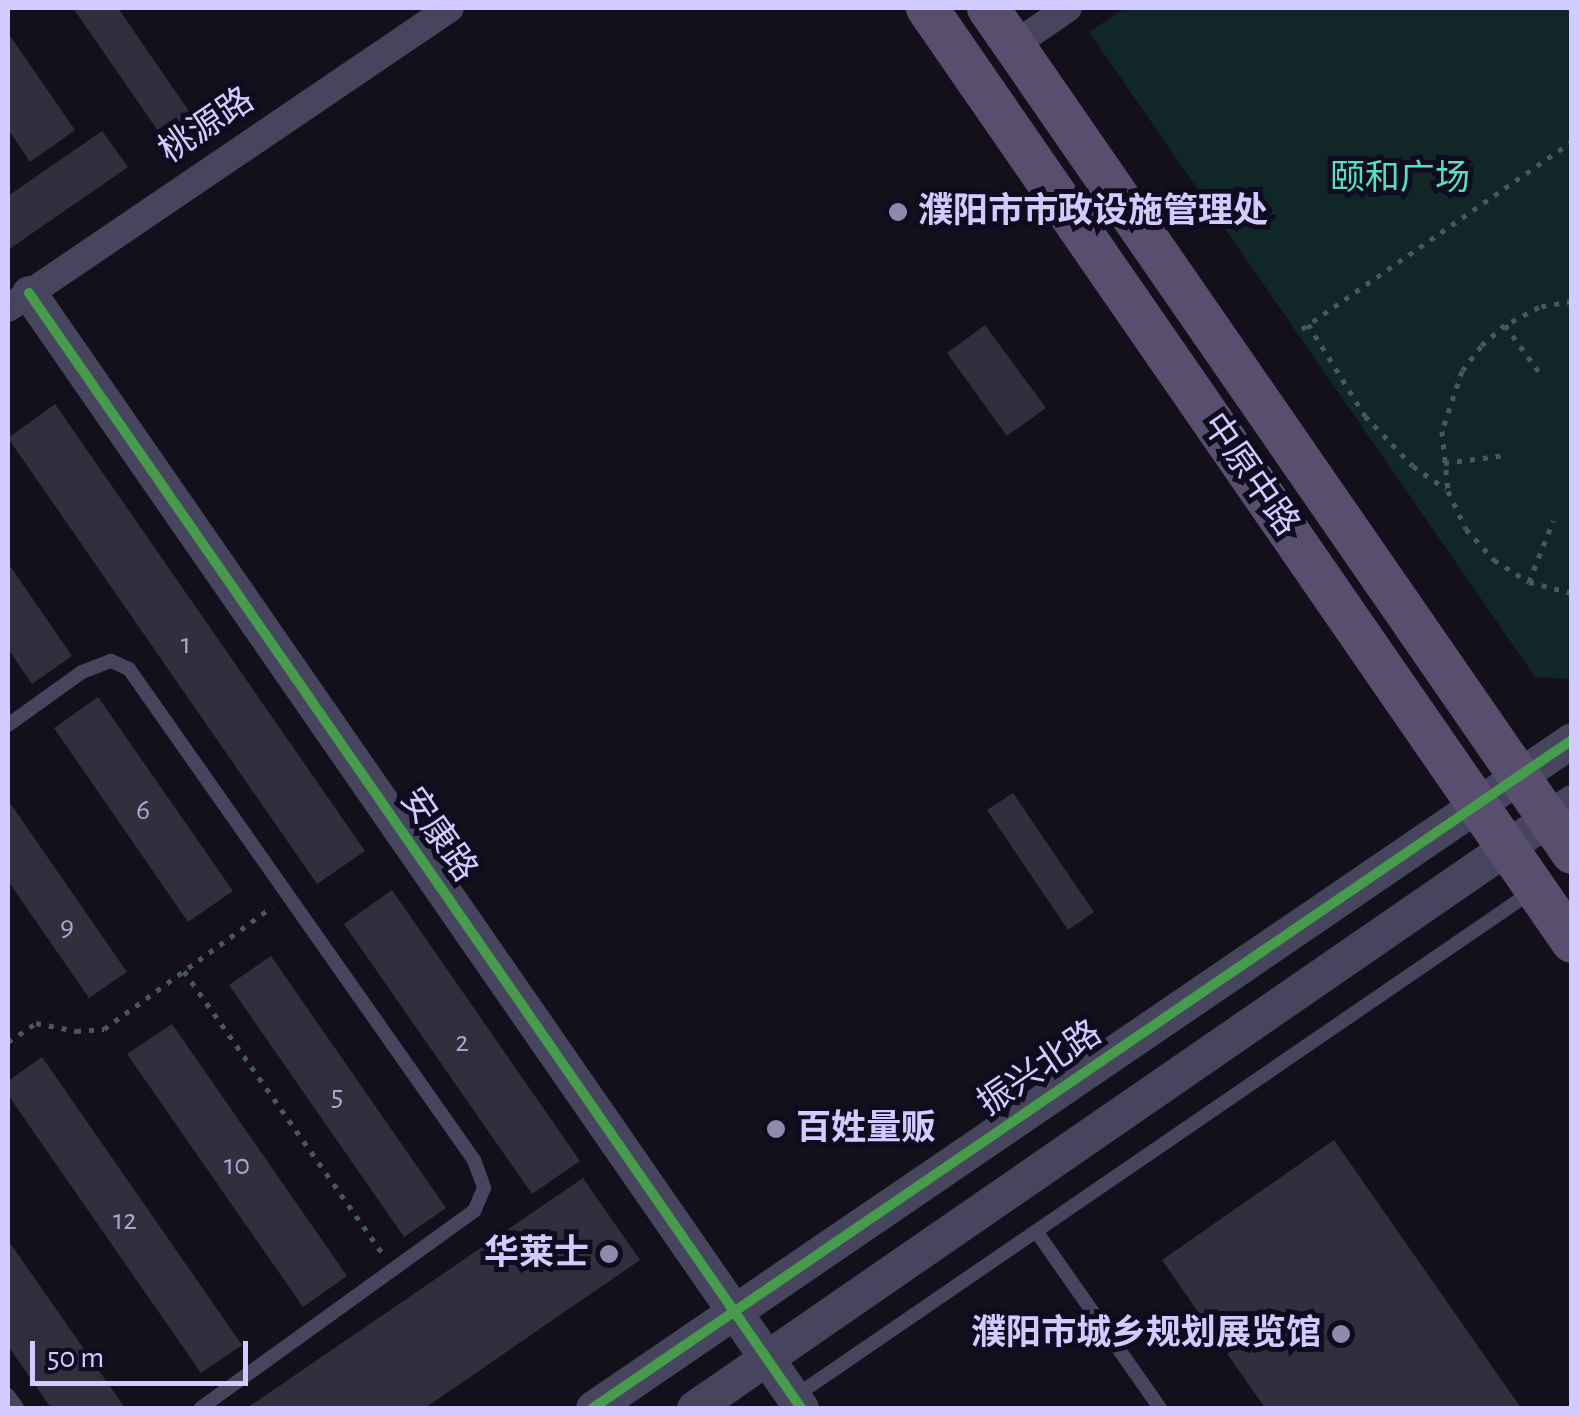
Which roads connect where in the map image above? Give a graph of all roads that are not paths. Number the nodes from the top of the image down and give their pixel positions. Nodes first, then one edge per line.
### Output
1 (450, 8) edge
2 (927, 8) edge
3 (988, 8) edge
4 (1068, 8) edge
5 (1014, 45) junction
6 (18, 300) edge
7 (8, 725) edge
8 (1572, 740) edge
9 (1518, 776) junction
10 (1477, 804) junction
11 (1560, 810) edge
12 (1506, 847) junction
13 (1572, 854) edge
14 (1535, 889) junction
15 (1572, 942) edge
16 (1036, 1232) junction
17 (734, 1311) junction
18 (766, 1358) junction
19 (8, 1395) edge
20 (797, 1403) edge
21 (17, 1408) edge
22 (201, 1408) edge
23 (594, 1408) edge
24 (694, 1408) edge
25 (1160, 1408) edge

1 - 6 street, 桃源路
2 - 10 main road, 中原中路
3 - 5 main road, 中原中路
4 - 5 street
5 - 9 main road, 中原中路
6 - 17 street, 安康路
7 - 22 lane
8 - 9 street, 振兴北路
9 - 10 street, 振兴北路
9 - 11 main road, 中原中路
10 - 12 main road, 中原中路
10 - 17 street, 振兴北路
11 - 12 street
11 - 13 main road, 中原中路
12 - 14 main road, 中原中路
12 - 18 street
14 - 15 main road, 中原中路
14 - 16 lane
16 - 20 lane
16 - 25 lane
17 - 18 street, 安康路
17 - 23 street, 振兴北路
18 - 20 street, 安康路
18 - 24 street
19 - 21 lane

